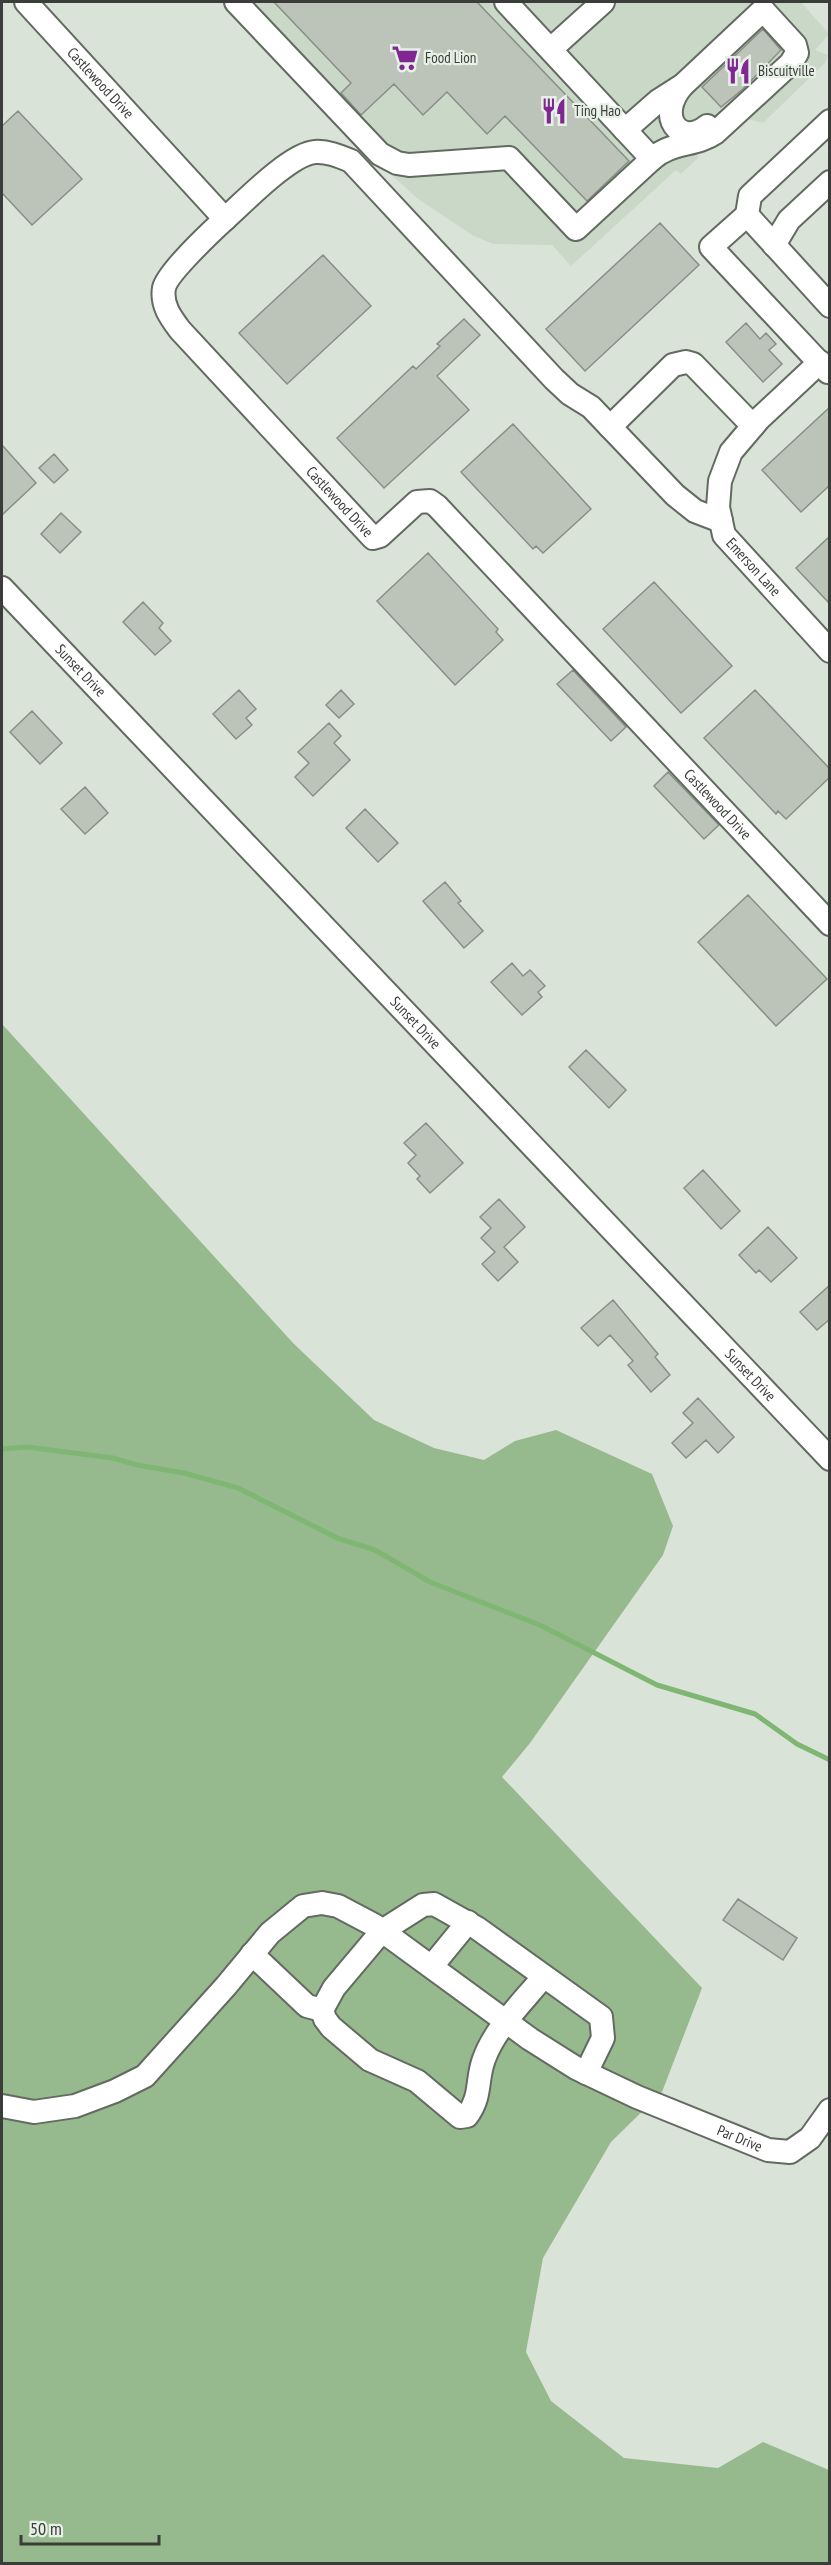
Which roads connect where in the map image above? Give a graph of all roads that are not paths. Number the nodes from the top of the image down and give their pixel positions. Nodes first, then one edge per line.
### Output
1 (26, 2) edge
2 (236, 2) edge
3 (506, 2) edge
4 (603, 2) edge
5 (788, 38) junction
6 (551, 49) junction
7 (683, 84) junction
8 (830, 121) edge
9 (625, 129) junction
10 (652, 159) junction
11 (830, 182) edge
12 (747, 215) junction
13 (225, 219) junction
14 (774, 245) junction
15 (830, 306) edge
16 (825, 368) edge
17 (753, 426) junction
18 (610, 427) junction
19 (721, 521) junction
20 (5, 598) edge
21 (830, 651) edge
22 (830, 924) edge
23 (830, 1459) edge
24 (468, 1922) junction
25 (382, 1930) junction
26 (252, 1954) junction
27 (432, 1966) junction
28 (544, 1976) junction
29 (322, 2010) junction
30 (507, 2022) junction
31 (586, 2073) junction
32 (2, 2106) edge
33 (830, 2110) edge

1 - 13 street, Castlewood Drive
2 - 10 street
3 - 6 street
4 - 6 street
5 - 7 street
5 - 7 street
5 - 10 street
6 - 9 street
7 - 9 street
8 - 12 street
9 - 10 street
11 - 14 street
12 - 14 street
12 - 16 street
13 - 18 street
13 - 22 street, Castlewood Drive
14 - 15 street
16 - 17 street, Emerson Lane
17 - 18 street
17 - 19 street, Emerson Lane
18 - 19 street
19 - 21 street, Emerson Lane
20 - 23 street, Sunset Drive
24 - 25 street
24 - 27 street
24 - 28 street
25 - 26 street, Par Drive
25 - 27 street, Par Drive
25 - 29 street
26 - 29 street
26 - 32 street, Par Drive
27 - 30 street, Par Drive
28 - 30 street
28 - 31 street
29 - 30 street
30 - 31 street, Par Drive
31 - 33 street, Par Drive

